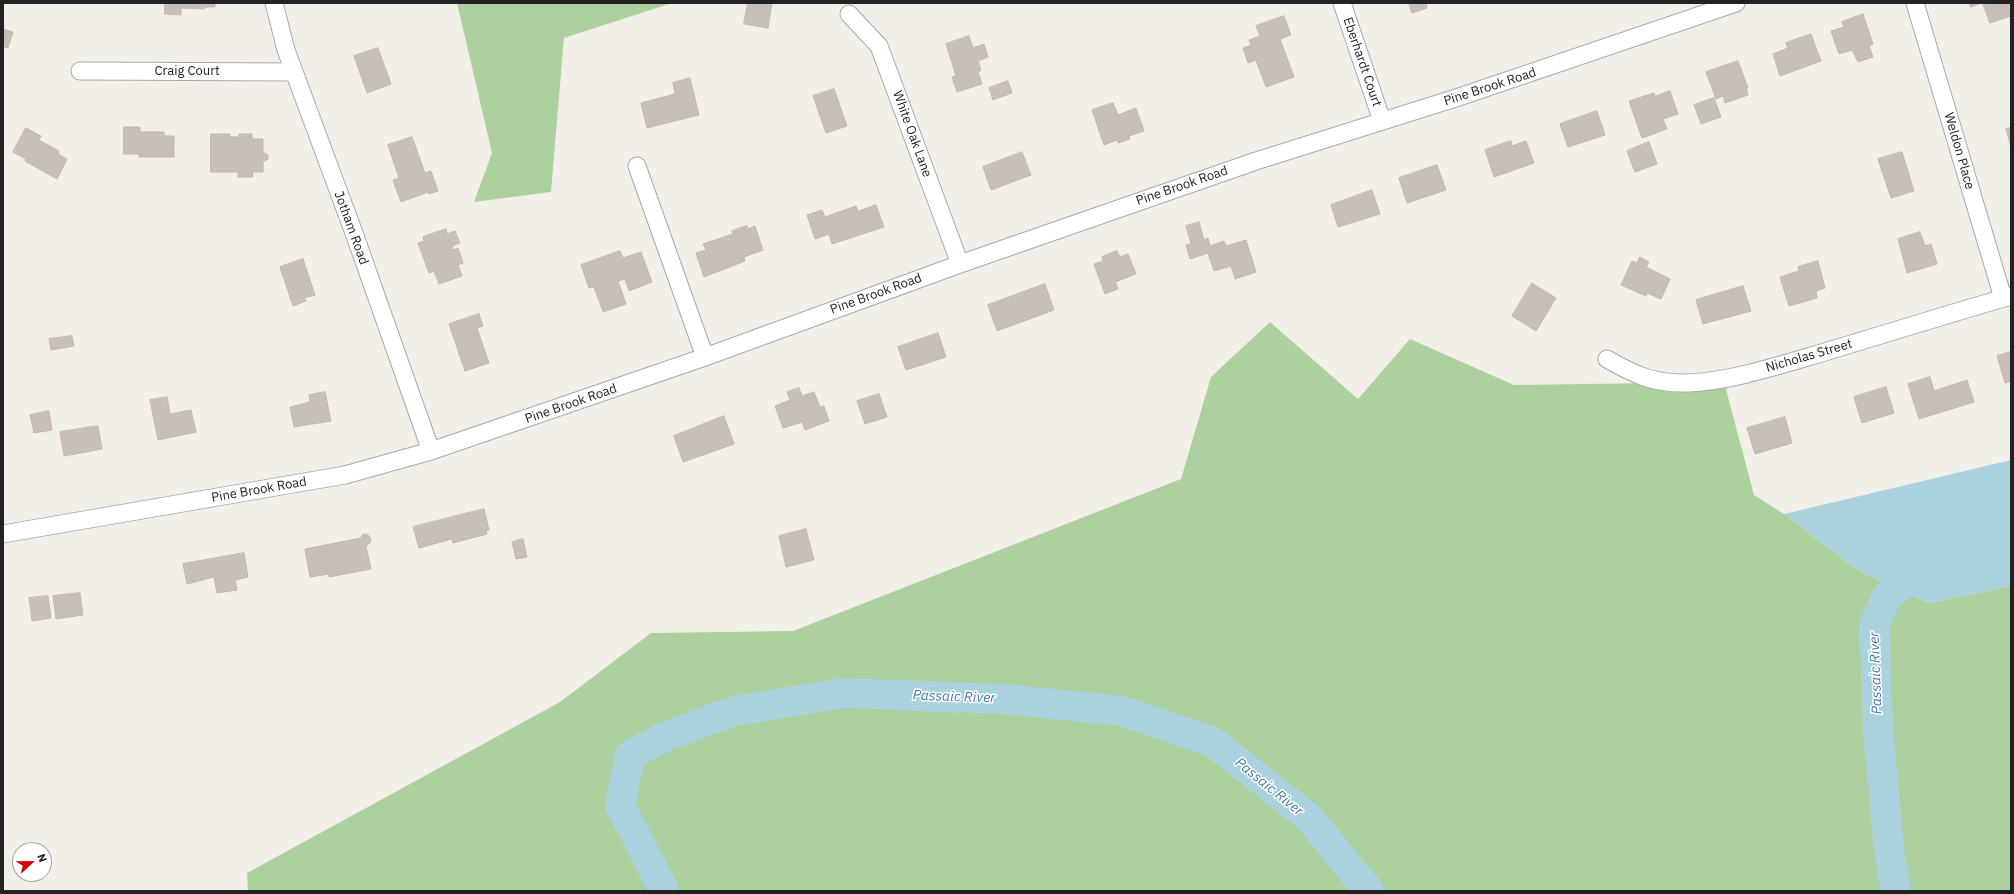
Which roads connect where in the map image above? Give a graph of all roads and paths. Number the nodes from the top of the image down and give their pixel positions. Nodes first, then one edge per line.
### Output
1 (274, 3) edge
2 (1342, 3) edge
3 (1736, 3) edge
4 (1916, 3) edge
5 (849, 14) dead end
6 (80, 71) dead end
7 (294, 72) junction
8 (1382, 121) junction
9 (637, 166) dead end
10 (960, 264) junction
11 (2007, 297) edge
12 (705, 357) junction
13 (1607, 359) dead end
14 (431, 451) junction
15 (3, 534) edge

1 - 7 street, Jotham Road
2 - 8 street, Eberhardt Court
3 - 8 street, Pine Brook Road
4 - 11 street, Weldon Place
5 - 10 street, White Oak Lane
6 - 7 street, Craig Court
7 - 14 street, Jotham Road
8 - 10 street, Pine Brook Road
9 - 12 street
10 - 12 street, Pine Brook Road
11 - 13 street, Nicholas Street
12 - 14 street, Pine Brook Road
14 - 15 street, Pine Brook Road

